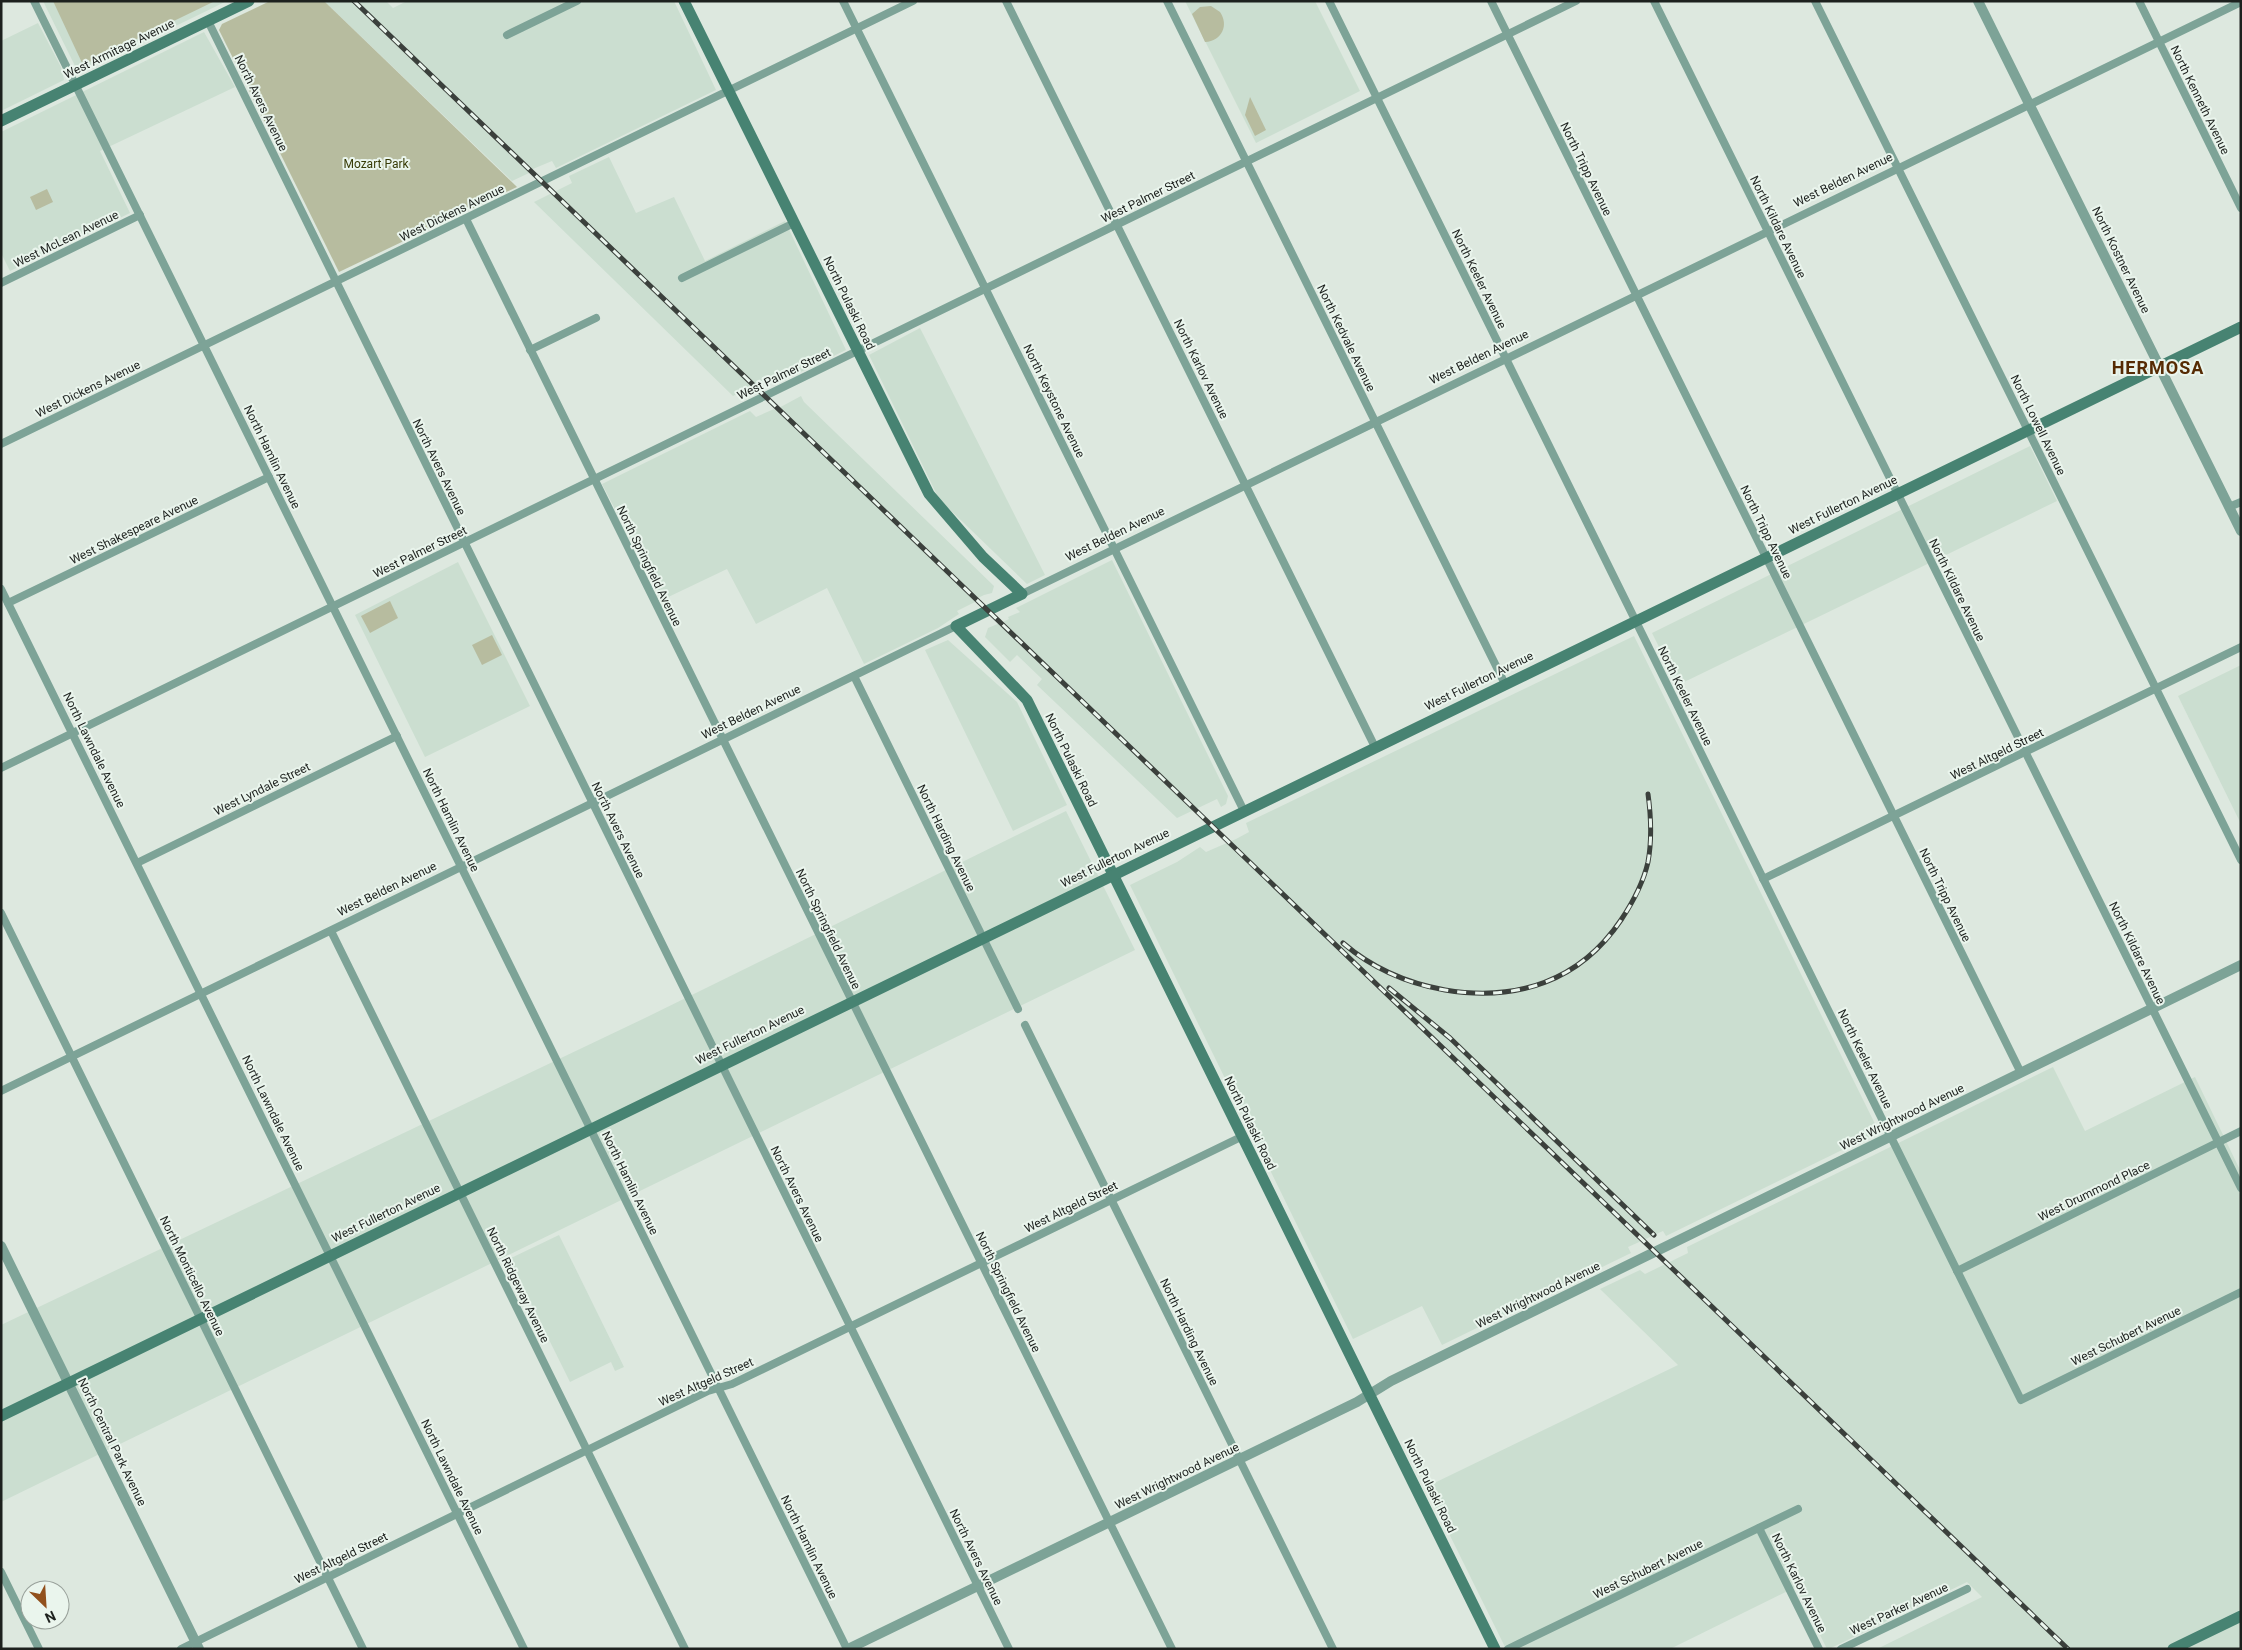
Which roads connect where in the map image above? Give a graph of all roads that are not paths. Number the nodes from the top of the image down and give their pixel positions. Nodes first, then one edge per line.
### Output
1 (34, 1) edge
2 (249, 1) edge
3 (577, 1) edge
4 (684, 1) edge
5 (843, 1) edge
6 (913, 1) edge
7 (1006, 1) edge
8 (1168, 1) edge
9 (1329, 1) edge
10 (1491, 1) edge
11 (1576, 1) edge
12 (1654, 1) edge
13 (1815, 1) edge
14 (1978, 1) edge
15 (2139, 1) edge
16 (2241, 2) edge
17 (208, 21) junction
18 (857, 29) junction
19 (508, 35) dead end
20 (1508, 35) junction
21 (2159, 42) junction
22 (76, 85) junction
23 (728, 91) junction
24 (1377, 98) junction
25 (2030, 105) junction
26 (1, 121) edge
27 (1247, 162) junction
28 (1898, 169) junction
29 (2241, 208) edge
30 (140, 215) junction
31 (466, 219) junction
32 (794, 223) junction
33 (1117, 225) junction
34 (1768, 232) junction
35 (682, 278) dead end
36 (336, 282) junction
37 (1, 283) edge
38 (986, 289) junction
39 (1637, 296) junction
40 (596, 318) dead end
41 (2241, 327) edge
42 (204, 346) junction
43 (530, 350) junction
44 (857, 351) junction
45 (1506, 359) junction
46 (2159, 366) junction
47 (1376, 423) junction
48 (2028, 430) junction
49 (1, 444) edge
50 (269, 477) junction
51 (594, 479) junction
52 (1246, 486) junction
53 (1897, 494) junction
54 (2241, 502) edge
55 (2229, 507) junction
56 (2241, 531) edge
57 (464, 542) junction
58 (1115, 550) junction
59 (1766, 558) junction
60 (1, 589) edge
61 (1022, 594) junction
62 (8, 603) junction
63 (333, 606) junction
64 (1636, 621) junction
65 (956, 626) junction
66 (2241, 647) edge
67 (854, 676) junction
68 (1505, 684) junction
69 (2156, 689) junction
70 (73, 733) junction
71 (397, 736) junction
72 (723, 741) junction
73 (1375, 747) junction
74 (2025, 753) junction
75 (1, 768) edge
76 (592, 804) junction
77 (1244, 811) junction
78 (1894, 816) junction
79 (2241, 860) edge
80 (136, 862) junction
81 (462, 868) junction
82 (1112, 875) junction
83 (1763, 879) junction
84 (1, 913) edge
85 (331, 931) junction
86 (982, 938) junction
87 (2241, 965) edge
88 (201, 994) junction
89 (852, 1002) junction
90 (2152, 1008) junction
91 (1018, 1009) dead end
92 (1025, 1025) dead end
93 (72, 1057) junction
94 (721, 1065) junction
95 (2021, 1073) junction
96 (1, 1091) edge
97 (591, 1129) junction
98 (2241, 1131) edge
99 (1241, 1136) junction
100 (1891, 1136) junction
101 (2218, 1142) junction
102 (2241, 1188) edge
103 (460, 1192) junction
104 (1111, 1200) junction
105 (2, 1250) edge
106 (330, 1256) junction
107 (981, 1263) junction
108 (1957, 1271) junction
109 (2241, 1292) edge
110 (200, 1319) junction
111 (850, 1326) junction
112 (69, 1383) junction
113 (719, 1388) junction
114 (1369, 1394) junction
115 (2021, 1400) joint
116 (1, 1416) edge
117 (587, 1451) junction
118 (1239, 1459) junction
119 (1798, 1509) dead end
120 (458, 1514) junction
121 (1109, 1522) junction
122 (1759, 1528) junction
123 (1, 1572) edge
124 (328, 1577) junction
125 (978, 1586) junction
126 (1967, 1589) dead end
127 (2241, 1616) edge
128 (198, 1645) edge
129 (39, 1649) edge
130 (181, 1649) edge
131 (363, 1649) edge
132 (524, 1649) edge
133 (685, 1649) edge
134 (848, 1649) edge
135 (1009, 1649) edge
136 (1172, 1649) edge
137 (1333, 1649) edge
138 (1495, 1649) edge
139 (1508, 1649) edge
140 (1819, 1649) edge
141 (1841, 1649) edge
142 (2173, 1649) edge

1 - 22 street, North Hamlin Avenue
2 - 17 main road, West Armitage Avenue
3 - 19 street
4 - 23 main road, North Pulaski Road
5 - 18 street, North Keystone Avenue
6 - 18 street, West Dickens Avenue
7 - 33 street, North Karlov Avenue
8 - 27 street, North Kedvale Avenue
9 - 24 street, North Keeler Avenue
10 - 20 street, North Tripp Avenue
11 - 20 street, West Palmer Street
12 - 34 street, North Kildare Avenue
13 - 28 street, North Lowell Avenue
14 - 25 street, North Kostner Avenue
15 - 21 street, North Kenneth Avenue
16 - 21 street, West Belden Avenue
17 - 22 main road, West Armitage Avenue
17 - 36 street, North Avers Avenue
18 - 23 street, West Dickens Avenue
18 - 38 street, North Keystone Avenue
20 - 24 street, West Palmer Street
20 - 39 street, North Tripp Avenue
21 - 25 street, West Belden Avenue
21 - 29 street, North Kenneth Avenue
22 - 26 main road, West Armitage Avenue
22 - 30 street, North Hamlin Avenue
23 - 31 street, West Dickens Avenue
23 - 32 main road, North Pulaski Road
24 - 27 street, West Palmer Street
24 - 45 street, North Keeler Avenue
25 - 28 street, West Belden Avenue
25 - 46 street, North Kostner Avenue
27 - 33 street, West Palmer Street
27 - 47 street, North Kedvale Avenue
28 - 34 street, West Belden Avenue
28 - 48 street, North Lowell Avenue
30 - 37 street, West McLean Avenue
30 - 42 street, North Hamlin Avenue
31 - 36 street, West Dickens Avenue
31 - 43 street, North Springfield Avenue
32 - 35 street
32 - 44 main road, North Pulaski Road
33 - 38 street, West Palmer Street
33 - 52 street, North Karlov Avenue
34 - 39 street, West Belden Avenue
34 - 53 street, North Kildare Avenue
36 - 42 street, West Dickens Avenue
36 - 57 street, North Avers Avenue
38 - 44 street, West Palmer Street
38 - 58 street, North Keystone Avenue
39 - 45 street, West Belden Avenue
39 - 59 street, North Tripp Avenue
40 - 43 street
41 - 46 main road, West Fullerton Avenue
42 - 49 street, West Dickens Avenue
42 - 50 street, North Hamlin Avenue
43 - 51 street, North Springfield Avenue
44 - 51 street, West Palmer Street
44 - 61 main road, North Pulaski Road
45 - 47 street, West Belden Avenue
45 - 64 street, North Keeler Avenue
46 - 48 main road, West Fullerton Avenue
46 - 55 street, North Kostner Avenue
47 - 52 street, West Belden Avenue
47 - 68 street, North Kedvale Avenue
48 - 53 main road, West Fullerton Avenue
48 - 69 street, North Lowell Avenue
50 - 62 street, West Shakespeare Avenue
50 - 63 street, North Hamlin Avenue
51 - 57 street, West Palmer Street
51 - 72 street, North Springfield Avenue
52 - 58 street, West Belden Avenue
52 - 73 street, North Karlov Avenue
53 - 59 main road, West Fullerton Avenue
53 - 74 street, North Kildare Avenue
54 - 55 street
55 - 56 street, North Kostner Avenue
57 - 63 street, West Palmer Street
57 - 76 street, North Avers Avenue
58 - 61 street, West Belden Avenue
58 - 77 street, North Keystone Avenue
59 - 64 main road, West Fullerton Avenue
59 - 78 street, North Tripp Avenue
60 - 62 street, North Lawndale Avenue
61 - 65 main road, West Belden Avenue
62 - 70 street, North Lawndale Avenue
63 - 70 street, West Palmer Street
63 - 71 street, North Hamlin Avenue
64 - 68 main road, West Fullerton Avenue
64 - 83 street, North Keeler Avenue
65 - 67 street, West Belden Avenue
65 - 82 main road, North Pulaski Road
66 - 69 street, West Altgeld Street
67 - 72 street, West Belden Avenue
67 - 86 street, North Harding Avenue
68 - 73 main road, West Fullerton Avenue
69 - 74 street, West Altgeld Street
69 - 79 street, North Lowell Avenue
70 - 75 street, West Palmer Street
70 - 80 street, North Lawndale Avenue
71 - 80 street, West Lyndale Street
71 - 81 street, North Hamlin Avenue
72 - 76 street, West Belden Avenue
72 - 89 street, North Springfield Avenue
73 - 77 main road, West Fullerton Avenue
74 - 78 street, West Altgeld Street
74 - 90 street, North Kildare Avenue
76 - 81 street, West Belden Avenue
76 - 94 street, North Avers Avenue
77 - 82 main road, West Fullerton Avenue
78 - 83 street, West Altgeld Street
78 - 95 street, North Tripp Avenue
80 - 88 street, North Lawndale Avenue
81 - 85 street, West Belden Avenue
81 - 97 street, North Hamlin Avenue
82 - 86 main road, West Fullerton Avenue
82 - 99 main road, North Pulaski Road
83 - 100 street, North Keeler Avenue
84 - 93 street, North Monticello Avenue
85 - 88 street, West Belden Avenue
85 - 103 street, North Ridgeway Avenue
86 - 89 main road, West Fullerton Avenue
86 - 91 street, North Harding Avenue
87 - 90 street, West Wrightwood Avenue
88 - 93 street, West Belden Avenue
88 - 106 street, North Lawndale Avenue
89 - 94 main road, West Fullerton Avenue
89 - 107 street, North Springfield Avenue
90 - 95 street, West Wrightwood Avenue
90 - 101 street, North Kildare Avenue
92 - 104 street, North Harding Avenue
93 - 96 street, West Belden Avenue
93 - 110 street, North Monticello Avenue
94 - 97 main road, West Fullerton Avenue
94 - 111 street, North Avers Avenue
95 - 100 street, West Wrightwood Avenue
97 - 103 main road, West Fullerton Avenue
97 - 113 street, North Hamlin Avenue
98 - 101 street, West Drummond Place
99 - 104 street, West Altgeld Street
99 - 114 main road, North Pulaski Road
100 - 108 street, North Keeler Avenue
100 - 114 street, West Wrightwood Avenue
101 - 102 street, North Kildare Avenue
101 - 108 street, West Drummond Place
103 - 106 main road, West Fullerton Avenue
103 - 117 street, North Ridgeway Avenue
104 - 107 street, West Altgeld Street
104 - 118 street, North Harding Avenue
105 - 112 street, North Central Park Avenue
106 - 110 main road, West Fullerton Avenue
106 - 120 street, North Lawndale Avenue
107 - 111 street, West Altgeld Street
107 - 121 street, North Springfield Avenue
108 - 115 street, North Keeler Avenue
109 - 115 street, West Schubert Avenue
110 - 112 main road, West Fullerton Avenue
110 - 124 street, North Monticello Avenue
111 - 113 street, West Altgeld Street
111 - 125 street, North Avers Avenue
112 - 116 main road, West Fullerton Avenue
112 - 128 street, North Central Park Avenue
113 - 117 street, West Altgeld Street
113 - 134 street, North Hamlin Avenue
114 - 118 street, West Wrightwood Avenue
114 - 138 main road, North Pulaski Road
117 - 120 street, West Altgeld Street
117 - 133 street, North Ridgeway Avenue
118 - 121 street, West Wrightwood Avenue
118 - 137 street, North Harding Avenue
119 - 122 street, West Schubert Avenue
120 - 124 street, West Altgeld Street
120 - 132 street, North Lawndale Avenue
121 - 125 street, West Wrightwood Avenue
121 - 136 street, North Springfield Avenue
122 - 139 street, West Schubert Avenue
122 - 140 street, North Karlov Avenue
123 - 129 street
124 - 128 street, West Altgeld Street
124 - 131 street, North Monticello Avenue
125 - 134 street, West Wrightwood Avenue
125 - 135 street, North Avers Avenue
126 - 141 street, West Parker Avenue
127 - 142 main road
128 - 130 street, West Altgeld Street

